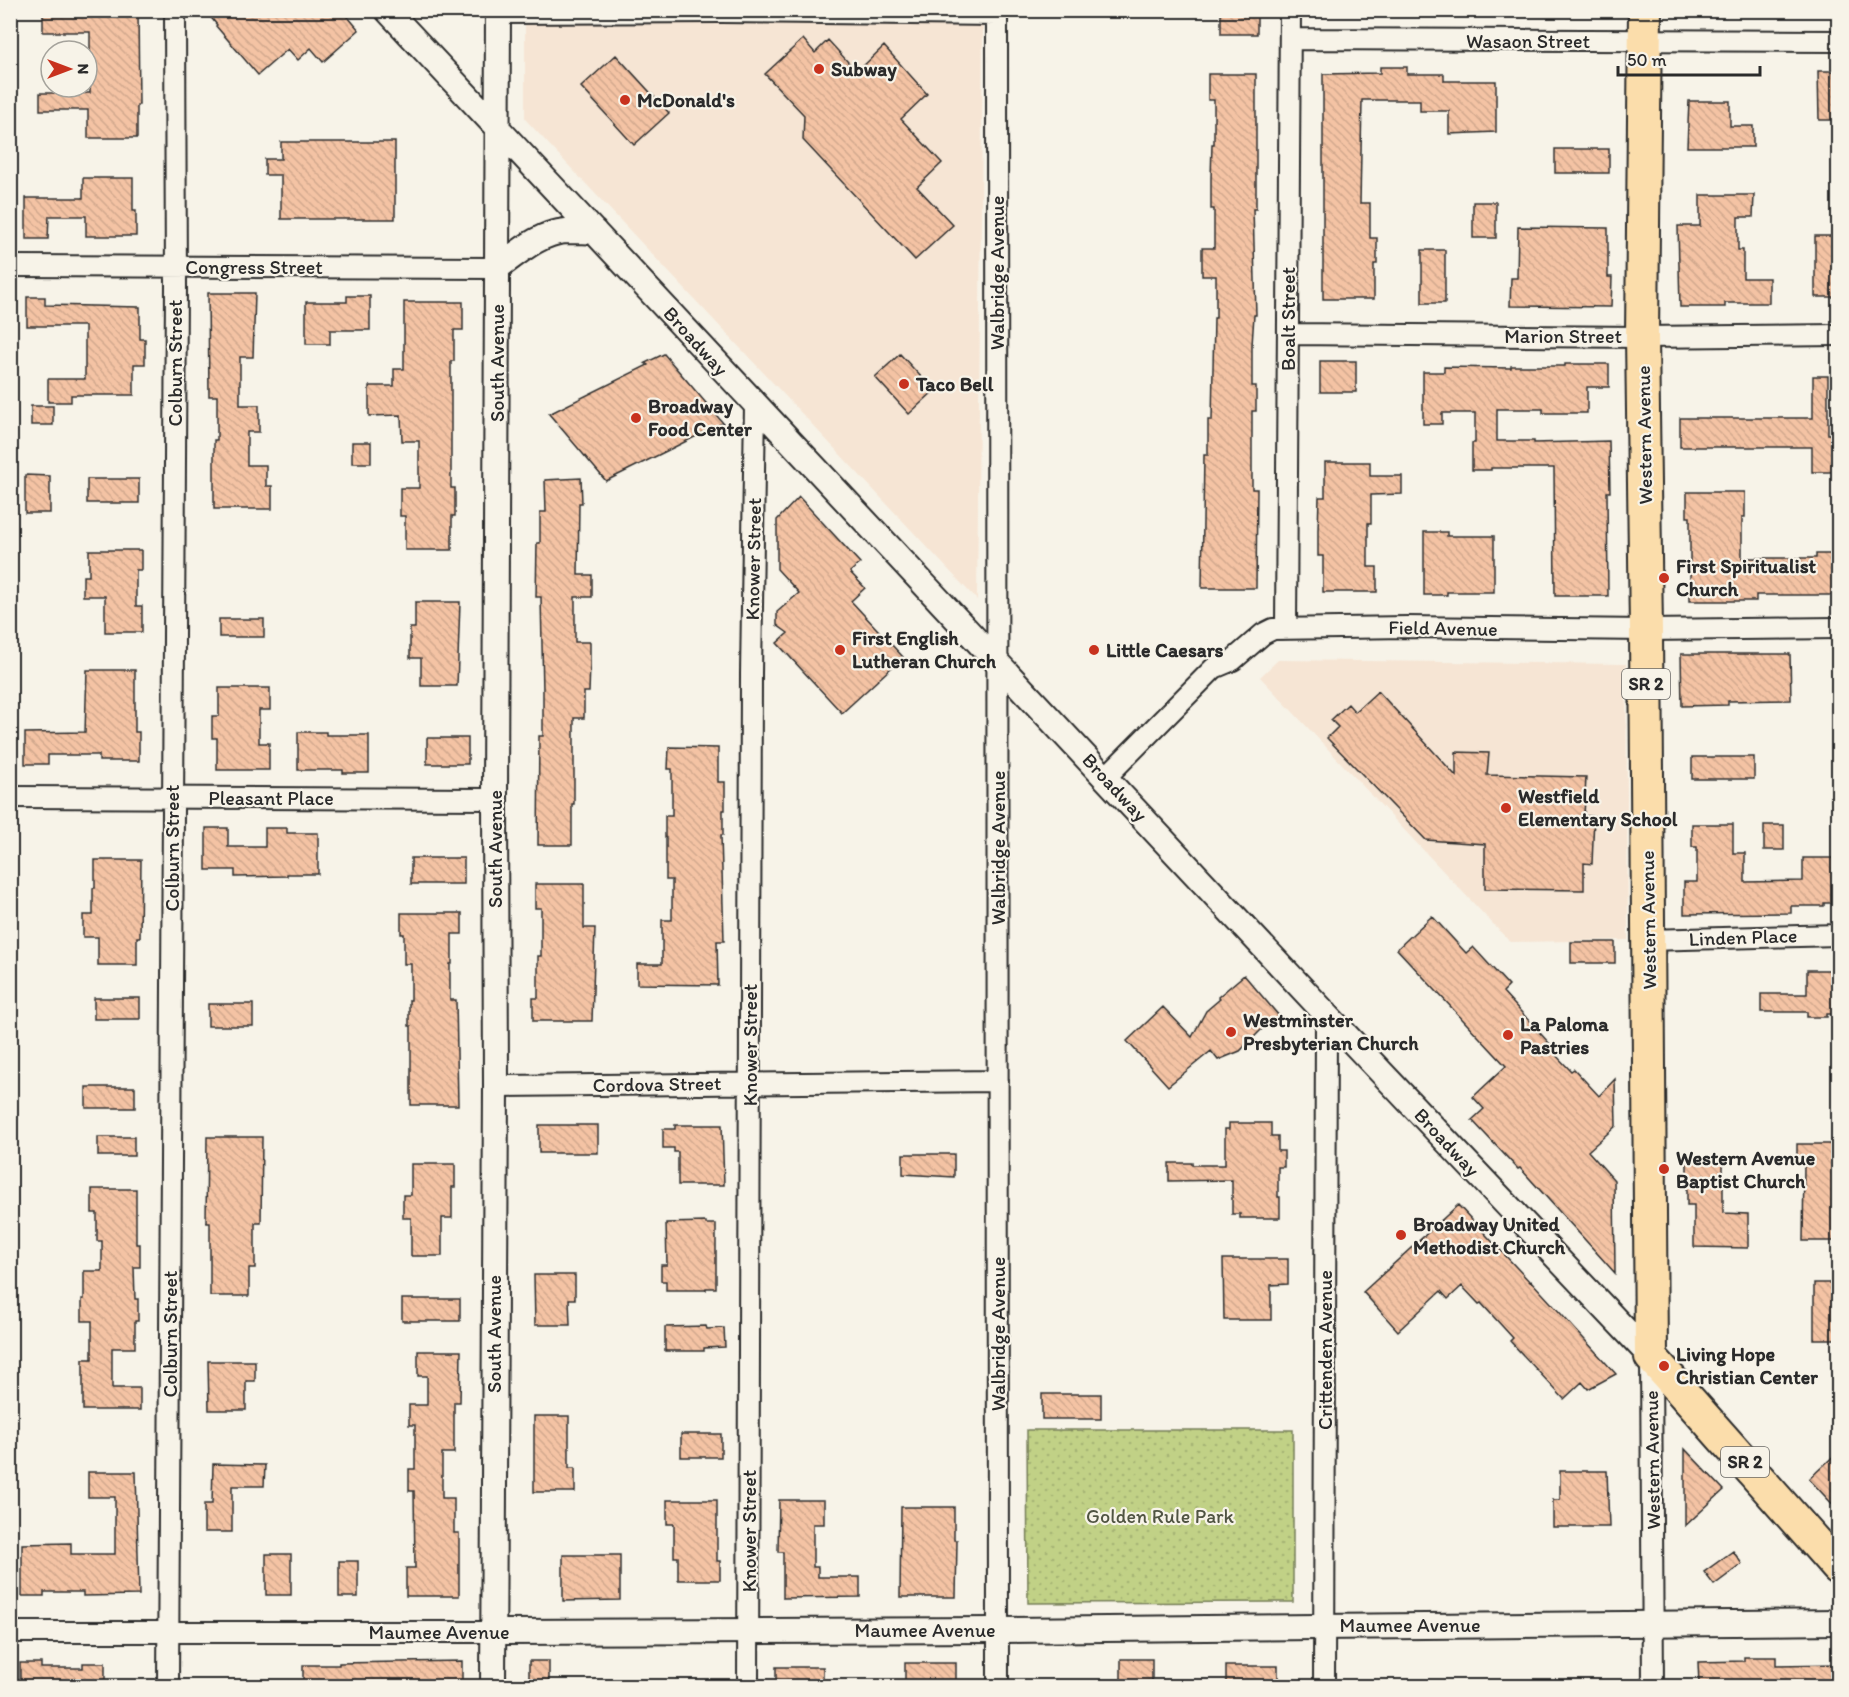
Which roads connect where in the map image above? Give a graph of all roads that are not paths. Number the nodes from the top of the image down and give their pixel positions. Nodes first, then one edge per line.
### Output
1 (175, 10) edge
2 (387, 10) edge
3 (1290, 10) edge
4 (1645, 10) edge
5 (498, 12) edge
6 (721, 12) edge
7 (997, 13) edge
8 (1290, 39) junction
9 (1644, 41) junction
10 (1839, 41) edge
11 (498, 128) junction
12 (595, 232) junction
13 (10, 266) edge
14 (176, 267) junction
15 (497, 268) junction
16 (1288, 334) junction
17 (1839, 335) edge
18 (1642, 337) junction
19 (755, 405) junction
20 (1286, 628) junction
21 (1839, 628) edge
22 (1646, 630) junction
23 (997, 661) junction
24 (1106, 777) junction
25 (10, 797) edge
26 (173, 798) junction
27 (495, 799) junction
28 (1839, 935) edge
29 (1648, 940) junction
30 (1326, 1014) junction
31 (998, 1081) junction
32 (750, 1083) junction
33 (496, 1086) junction
34 (1651, 1357) junction
35 (1839, 1568) edge
36 (1839, 1622) edge
37 (1654, 1623) junction
38 (1323, 1626) junction
39 (998, 1630) junction
40 (748, 1631) junction
41 (10, 1632) edge
42 (169, 1632) junction
43 (493, 1632) junction
44 (168, 1686) edge
45 (493, 1686) edge
46 (748, 1686) edge
47 (998, 1686) edge
48 (1324, 1686) edge
49 (1653, 1686) edge

1 - 14 street, Colburn Street
2 - 11 street, Broadway
3 - 8 street, Boalt Street
4 - 9 main road, Western Avenue / SR 2
5 - 6 street
5 - 11 street, South Avenue
6 - 7 street
7 - 23 street, Walbridge Avenue
8 - 9 street, Wasaon Street
8 - 16 street, Boalt Street
9 - 10 street, Wasaon Street
9 - 18 main road, Western Avenue / SR 2
11 - 12 street, Broadway
11 - 15 street, South Avenue
12 - 15 street
12 - 19 street, Broadway
13 - 14 street, Congress Street
14 - 15 street, Congress Street
14 - 26 street, Colburn Street
15 - 27 street, South Avenue
16 - 18 street, Marion Street
16 - 20 street, Boalt Street
17 - 18 street, Marion Street
18 - 22 main road, Western Avenue / SR 2
19 - 23 street, Broadway
19 - 32 street, Knower Street
20 - 22 street, Field Avenue
20 - 24 street, Field Avenue
21 - 22 street, Field Avenue
22 - 29 main road, Western Avenue / SR 2
23 - 24 street, Broadway
23 - 31 street, Walbridge Avenue
24 - 30 street, Broadway
25 - 26 street, Pleasant Place
26 - 27 street, Pleasant Place
26 - 42 street, Colburn Street
27 - 33 street, South Avenue
28 - 29 street, Linden Place
29 - 34 main road, Western Avenue / SR 2
30 - 34 street, Broadway
30 - 38 street, Crittenden Avenue
31 - 32 street, Cordova Street
31 - 39 street, Walbridge Avenue
32 - 33 street, Cordova Street
32 - 40 street, Knower Street
33 - 43 street, South Avenue
34 - 35 main road, Broadway / SR 2
34 - 37 street, Western Avenue
36 - 37 street, Maumee Avenue
37 - 38 street, Maumee Avenue
37 - 49 street, Western Avenue
38 - 39 street, Maumee Avenue
38 - 48 street, Crittenden Avenue
39 - 40 street, Maumee Avenue
39 - 47 street, Walbridge Avenue
40 - 43 street, Maumee Avenue
40 - 46 street, Knower Street
41 - 42 street, Maumee Avenue
42 - 43 street, Maumee Avenue
42 - 44 street, Colburn Street
43 - 45 street, South Avenue

